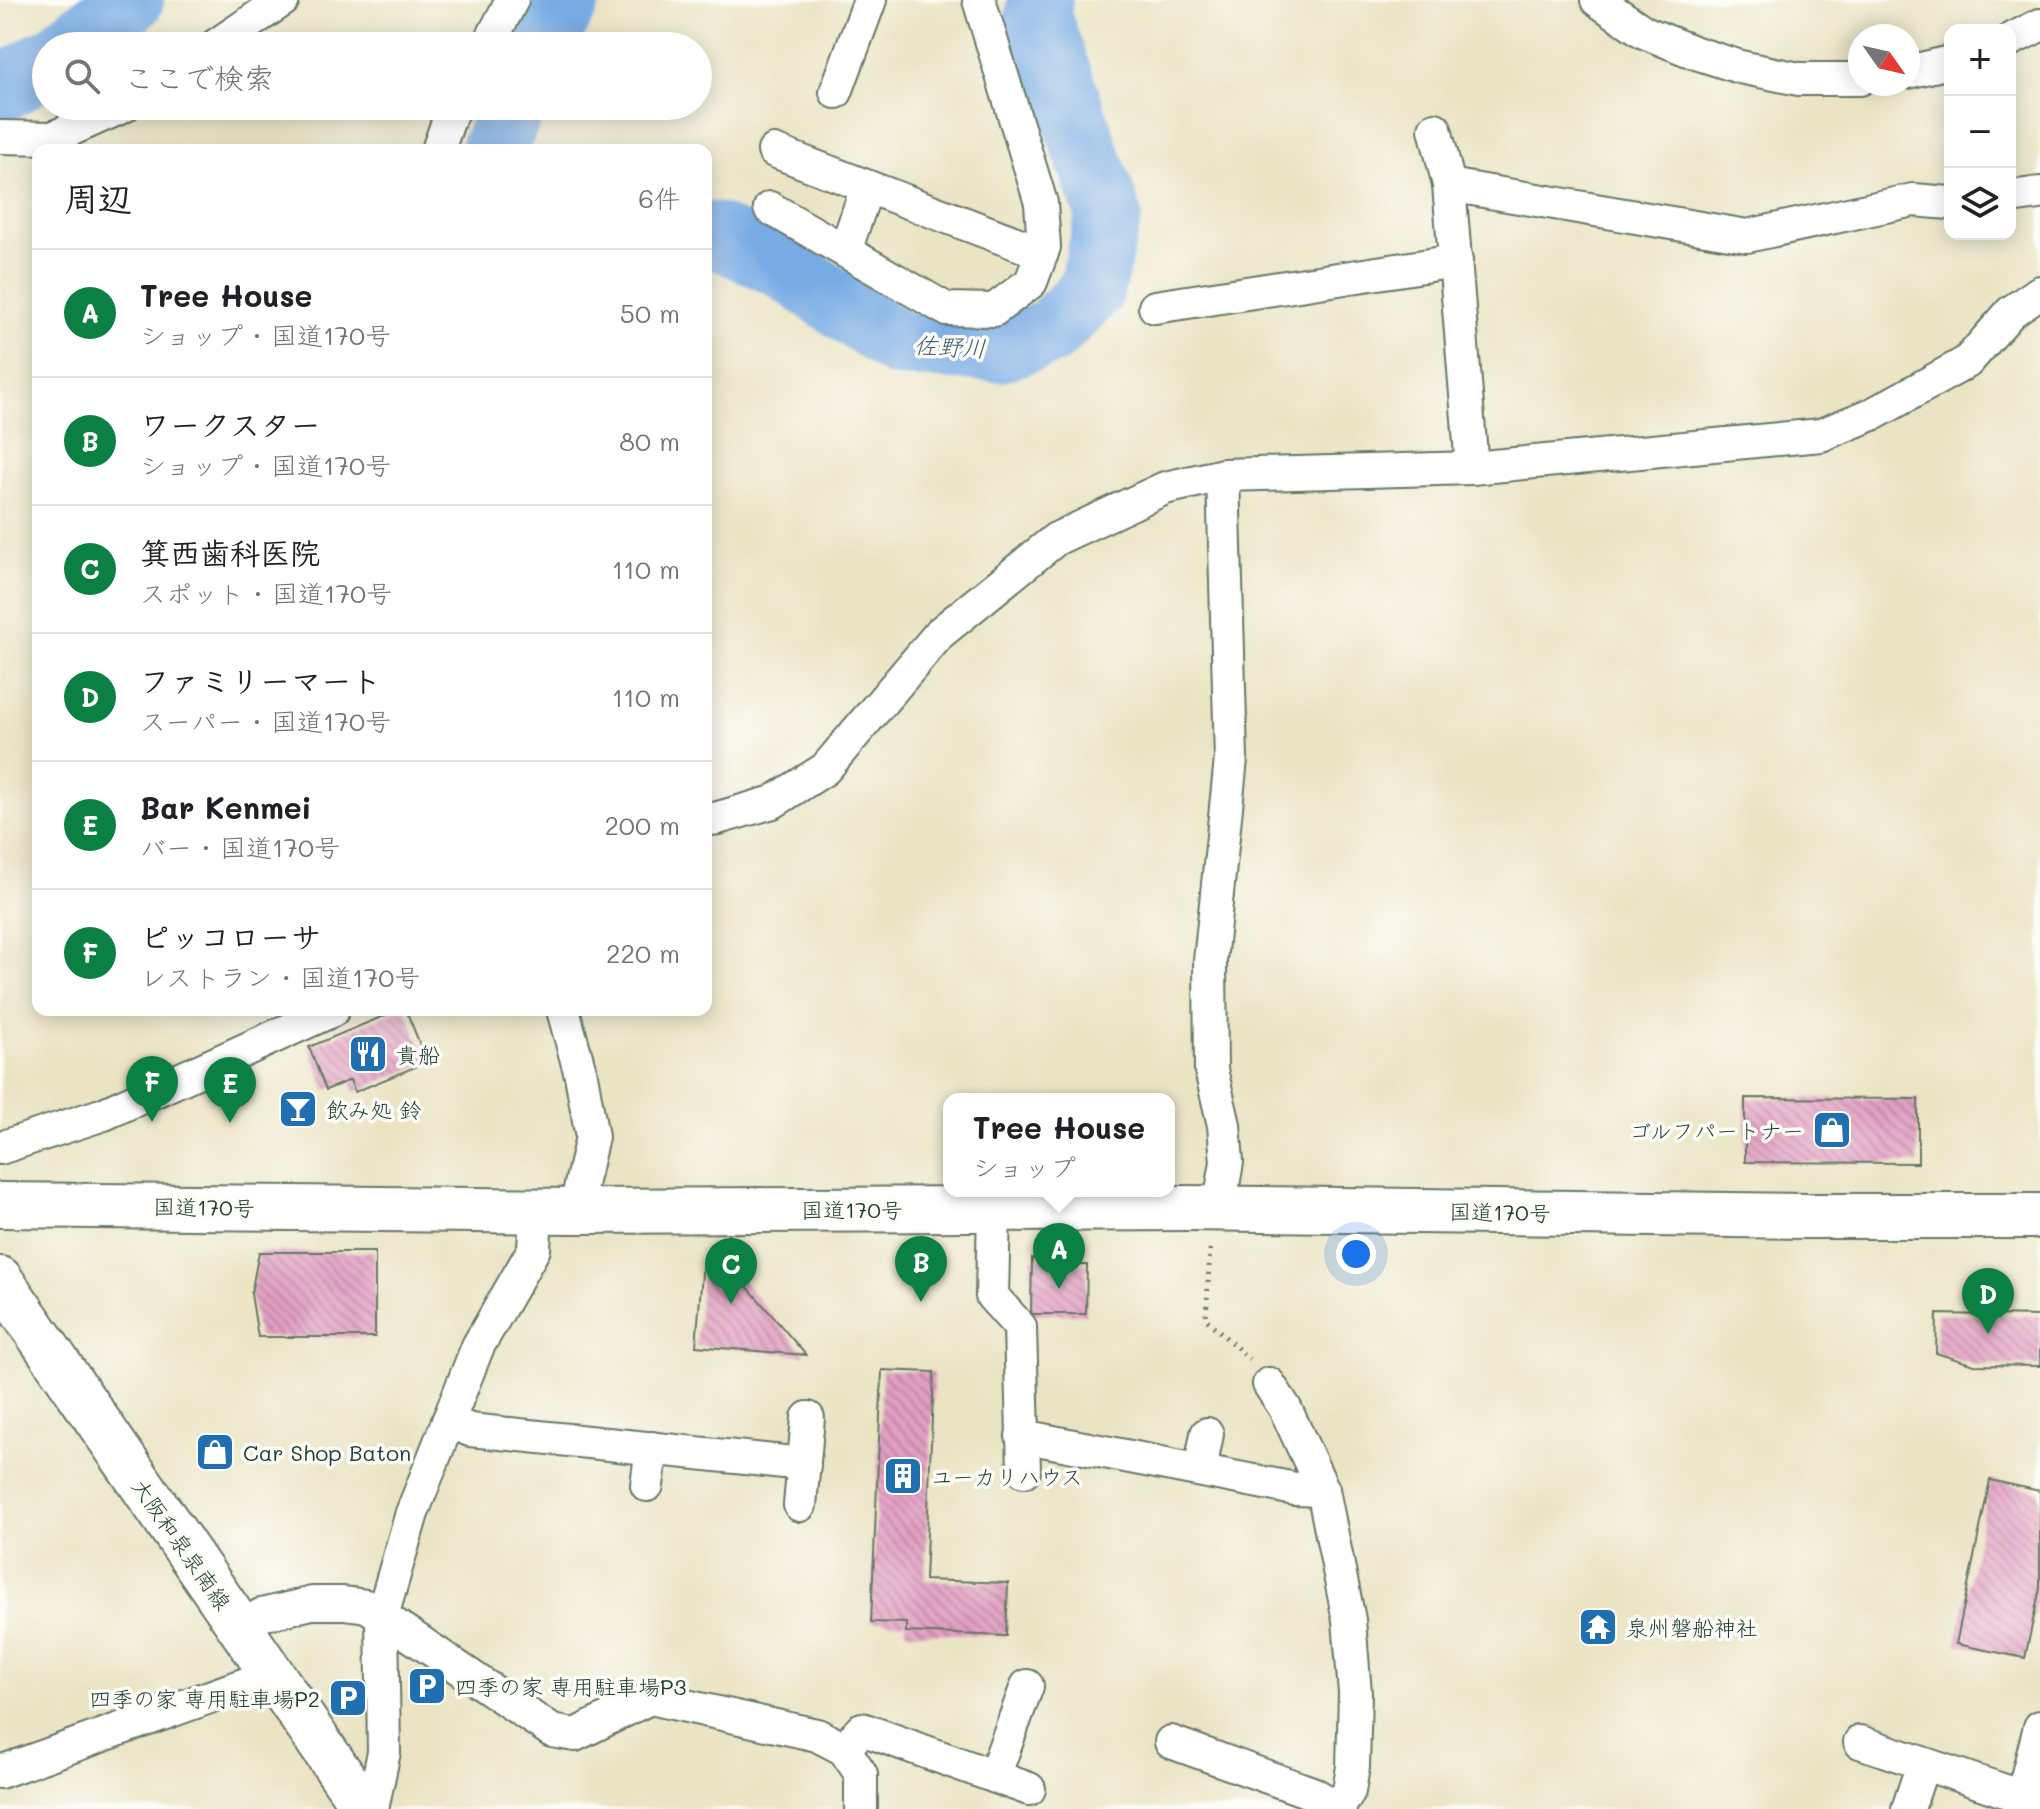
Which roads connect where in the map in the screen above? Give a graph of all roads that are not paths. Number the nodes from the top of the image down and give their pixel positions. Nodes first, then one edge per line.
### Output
1 (283, 0) edge
2 (512, 0) edge
3 (870, 0) edge
4 (979, 0) edge
5 (1597, 0) edge
6 (2040, 25) edge
7 (236, 32) edge
8 (495, 32) edge
9 (2016, 37) edge
10 (1944, 63) edge
11 (1920, 69) edge
12 (1848, 79) edge
13 (836, 92) dead end
14 (92, 120) edge
15 (449, 120) edge
16 (1435, 129) dead end
17 (0, 137) edge
18 (440, 144) edge
19 (774, 151) dead end
20 (1449, 185) junction
21 (867, 187) junction
22 (2040, 193) edge
23 (2016, 196) edge
24 (1944, 203) edge
25 (770, 208) dead end
26 (845, 251) junction
27 (1042, 253) junction
28 (1456, 261) junction
29 (2040, 292) edge
30 (1155, 307) dead end
31 (1472, 468) junction
32 (1223, 475) junction
33 (712, 819) edge
34 (320, 1016) edge
35 (565, 1016) edge
36 (0, 1148) edge
37 (0, 1205) edge
38 (994, 1208) junction
39 (1219, 1209) junction
40 (556, 1211) junction
41 (2040, 1216) edge
42 (0, 1279) edge
43 (1269, 1384) road end
44 (808, 1418) dead end
45 (448, 1421) junction
46 (1207, 1434) dead end
47 (1022, 1436) junction
48 (652, 1448) junction
49 (804, 1464) junction
50 (1200, 1470) junction
51 (1024, 1471) dead end
52 (647, 1485) dead end
53 (1323, 1490) junction
54 (800, 1505) dead end
55 (382, 1616) junction
56 (241, 1629) junction
57 (271, 1675) junction
58 (1027, 1686) dead end
59 (2040, 1727) edge
60 (1171, 1742) dead end
61 (1860, 1742) dead end
62 (844, 1749) junction
63 (1923, 1764) junction
64 (0, 1772) edge
65 (994, 1776) junction
66 (1029, 1789) dead end
67 (2027, 1803) edge
68 (365, 1809) edge
69 (372, 1809) edge
70 (861, 1809) edge
71 (1339, 1809) edge
72 (1908, 1809) edge

1 - 7 street
2 - 8 street
3 - 13 street
4 - 27 street
5 - 12 street
6 - 9 street
10 - 11 street
14 - 17 street
15 - 18 street
16 - 20 street
19 - 21 street
20 - 24 street
20 - 28 street
21 - 26 street
21 - 27 street
22 - 23 street
25 - 26 street
26 - 27 street
28 - 30 street
28 - 31 street
29 - 31 street
31 - 32 street
32 - 33 street
32 - 39 street
34 - 36 street
35 - 40 street
37 - 40 main road, 国道170号
38 - 39 main road, 国道170号
38 - 40 main road, 国道170号
38 - 47 street
39 - 41 main road, 国道170号
40 - 45 street
42 - 56 main road, 大阪和泉泉南線
43 - 53 street
44 - 49 street
45 - 48 street
45 - 55 street
46 - 50 street
47 - 50 street
47 - 51 street
48 - 49 street
48 - 52 street
49 - 54 street
50 - 53 street
53 - 71 street
55 - 56 street
55 - 62 street
55 - 69 street
56 - 57 main road, 大阪和泉泉南線
57 - 64 street
57 - 68 main road, 大阪和泉泉南線
58 - 65 street
59 - 67 street
60 - 71 street
61 - 63 street
62 - 65 street
62 - 70 street
63 - 67 street
63 - 72 street
65 - 66 street

